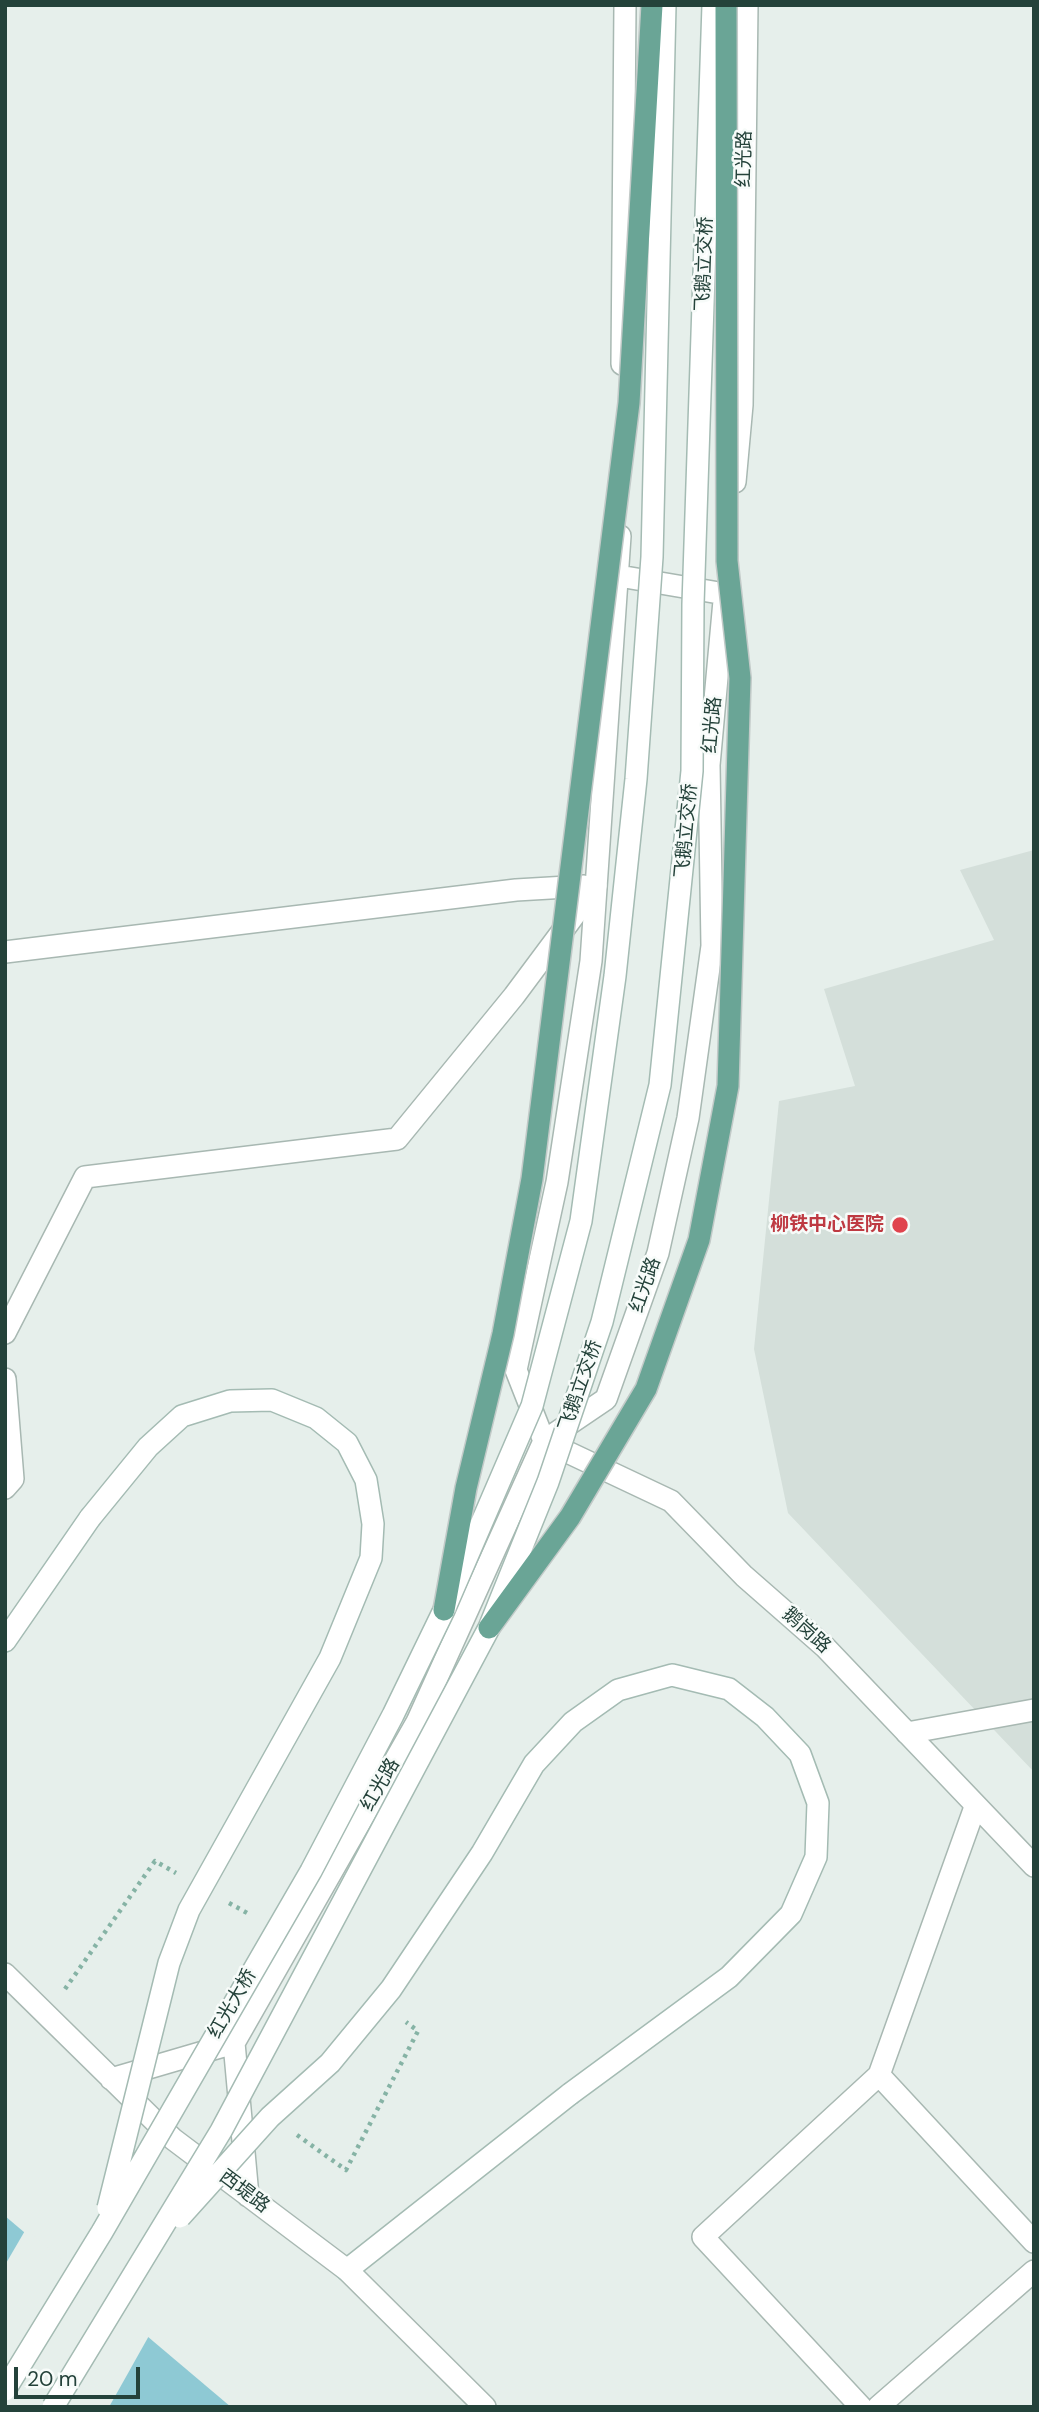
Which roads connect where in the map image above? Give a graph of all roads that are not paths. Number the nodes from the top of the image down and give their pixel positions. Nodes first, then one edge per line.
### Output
1 (625, 5) edge
2 (652, 5) edge
3 (665, 5) edge
4 (713, 5) edge
5 (726, 5) edge
6 (747, 5) edge
7 (620, 576) junction
8 (725, 594) junction
9 (596, 886) junction
10 (5, 952) edge
11 (5, 1333) edge
12 (5, 1380) edge
13 (544, 1441) junction
14 (5, 1488) edge
15 (444, 1610) junction
16 (489, 1628) junction
17 (5, 1641) edge
18 (1034, 1710) edge
19 (906, 1733) junction
20 (975, 1807) junction
21 (1034, 1866) edge
22 (5, 1974) edge
23 (233, 2043) junction
24 (879, 2075) junction
25 (111, 2079) junction
26 (248, 2196) junction
27 (102, 2232) junction
28 (1034, 2242) edge
29 (145, 2255) junction
30 (347, 2270) junction
31 (1034, 2271) edge
32 (5, 2389) edge
33 (53, 2407) edge
34 (485, 2407) edge
35 (861, 2407) edge
36 (878, 2407) edge

1 - 7 street
2 - 15 main road, bridge
3 - 15 street, 飞鹅立交桥, bridge
4 - 16 street, 飞鹅立交桥, bridge
5 - 16 main road, bridge
6 - 8 street, 红光路
7 - 8 street
7 - 9 street
8 - 13 street, 红光路
9 - 10 street
9 - 11 street
9 - 13 street
12 - 14 street
13 - 19 street, 鹅岗路
13 - 23 street, 红光路
15 - 27 street, 红光大桥, bridge
16 - 29 street, bridge
17 - 27 street, bridge
18 - 19 street
19 - 20 street, 鹅岗路
20 - 21 street, 鹅岗路
20 - 24 street
22 - 25 street, 西堤路
23 - 25 street
23 - 26 street
24 - 28 street
24 - 35 street
25 - 26 street, 西堤路
26 - 30 street, 西堤路
27 - 32 street, 红光大桥, bridge
29 - 30 street, bridge
29 - 33 street, bridge
30 - 34 street, 西堤路
31 - 36 street

